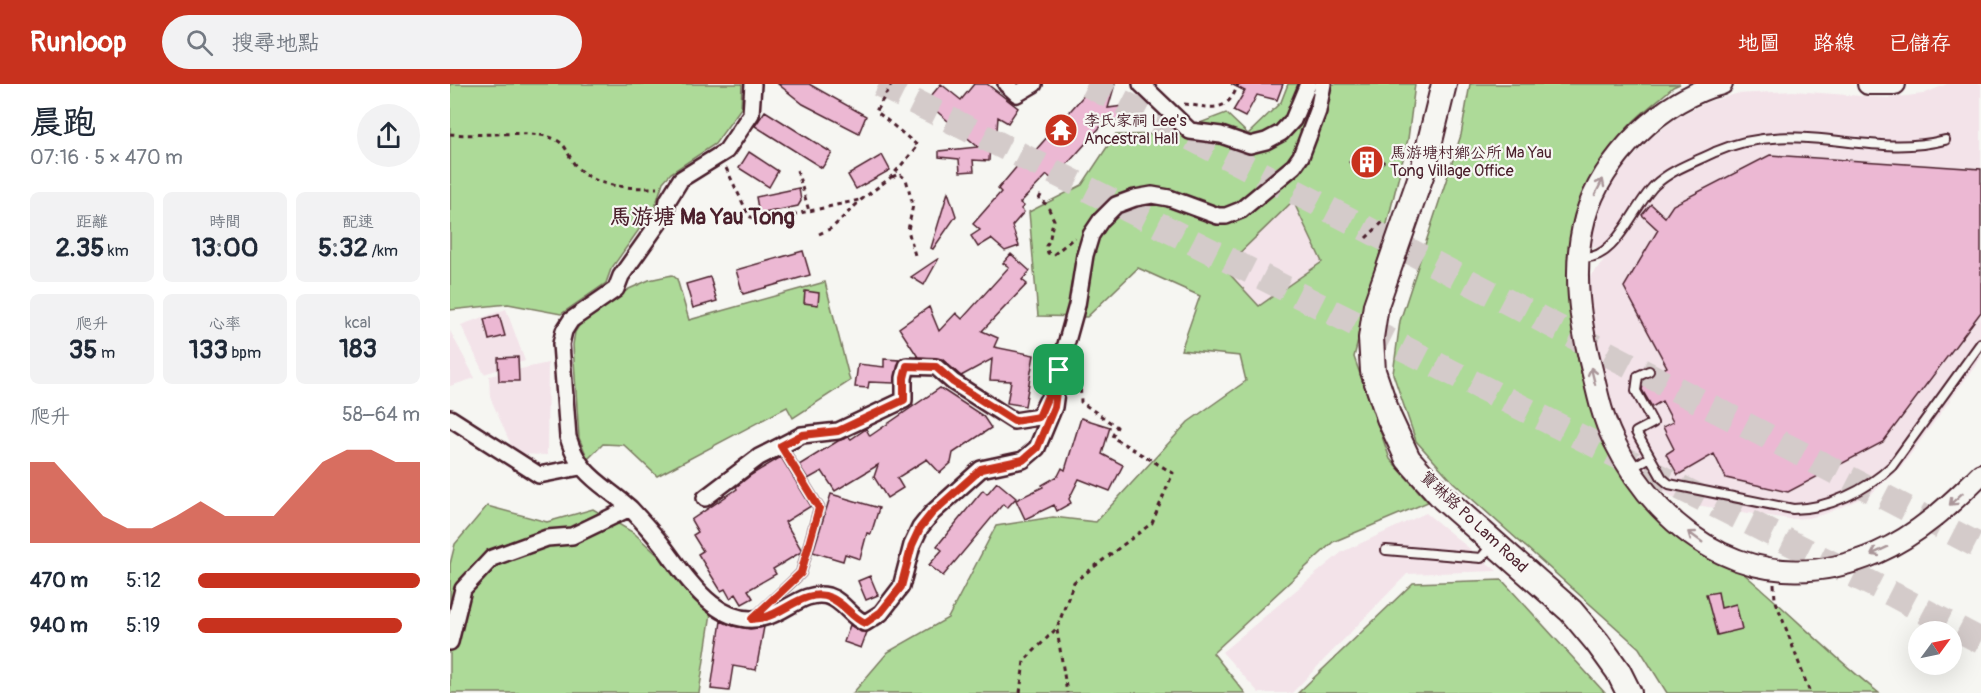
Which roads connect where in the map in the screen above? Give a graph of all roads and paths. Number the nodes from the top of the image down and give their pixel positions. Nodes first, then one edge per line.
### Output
1 (753, 84) edge
2 (892, 84) edge
3 (1006, 84) edge
4 (1034, 84) edge
5 (1141, 84) edge
6 (1238, 84) edge
7 (1308, 84) edge
8 (1323, 84) edge
9 (1444, 84) edge
10 (1722, 84) edge
11 (1868, 84) edge
12 (1888, 84) edge
13 (1895, 84) edge
14 (1161, 102) junction
15 (450, 134) edge
16 (1945, 140) dead end
17 (720, 154) junction
18 (797, 170) dead end
19 (890, 178) junction
20 (673, 188) junction
21 (1041, 195) dead end
22 (861, 200) junction
23 (809, 211) junction
24 (1392, 213) dead end
25 (819, 234) dead end
26 (1080, 234) dead end
27 (1366, 238) dead end
28 (1578, 256) junction
29 (916, 259) dead end
30 (1981, 343) edge
31 (1059, 370) junction
32 (1649, 371) dead end
33 (450, 418) edge
34 (781, 446) junction
35 (1650, 457) junction
36 (580, 467) junction
37 (1629, 469) junction
38 (1981, 474) edge
39 (705, 498) dead end
40 (630, 508) junction
41 (1494, 542) junction
42 (1386, 550) dead end
43 (1774, 571) junction
44 (752, 619) junction
45 (1057, 628) junction
46 (450, 642) edge
47 (1020, 693) edge
48 (1067, 693) edge
49 (1629, 693) edge
50 (1810, 693) edge

1 - 17 street
2 - 19 path
3 - 4 street
5 - 14 street
6 - 14 path
7 - 14 street
8 - 31 street
9 - 41 main road, 寶琳路 Po Lam Road
28 -> 10 street
11 - 12 street
12 - 13 street
15 - 20 path
16 - 28 lane
17 - 20 street
17 - 23 path
18 - 23 path
19 - 22 path
19 - 29 path
20 - 36 street
21 - 26 path
22 - 23 path
22 - 25 path
24 - 27 path
37 -> 28 street
30 - 35 lane
31 - 34 street
31 - 44 street
31 - 45 path
32 - 35 lane
33 - 36 street
34 - 39 street
34 - 44 lane
35 - 37 lane
36 - 40 street
43 -> 37 street
38 -> 43 street
40 - 44 street
40 - 46 street
41 - 42 lane
41 - 49 main road, 寶琳路 Po Lam Road
43 - 50 path
45 - 47 path
45 - 48 path

